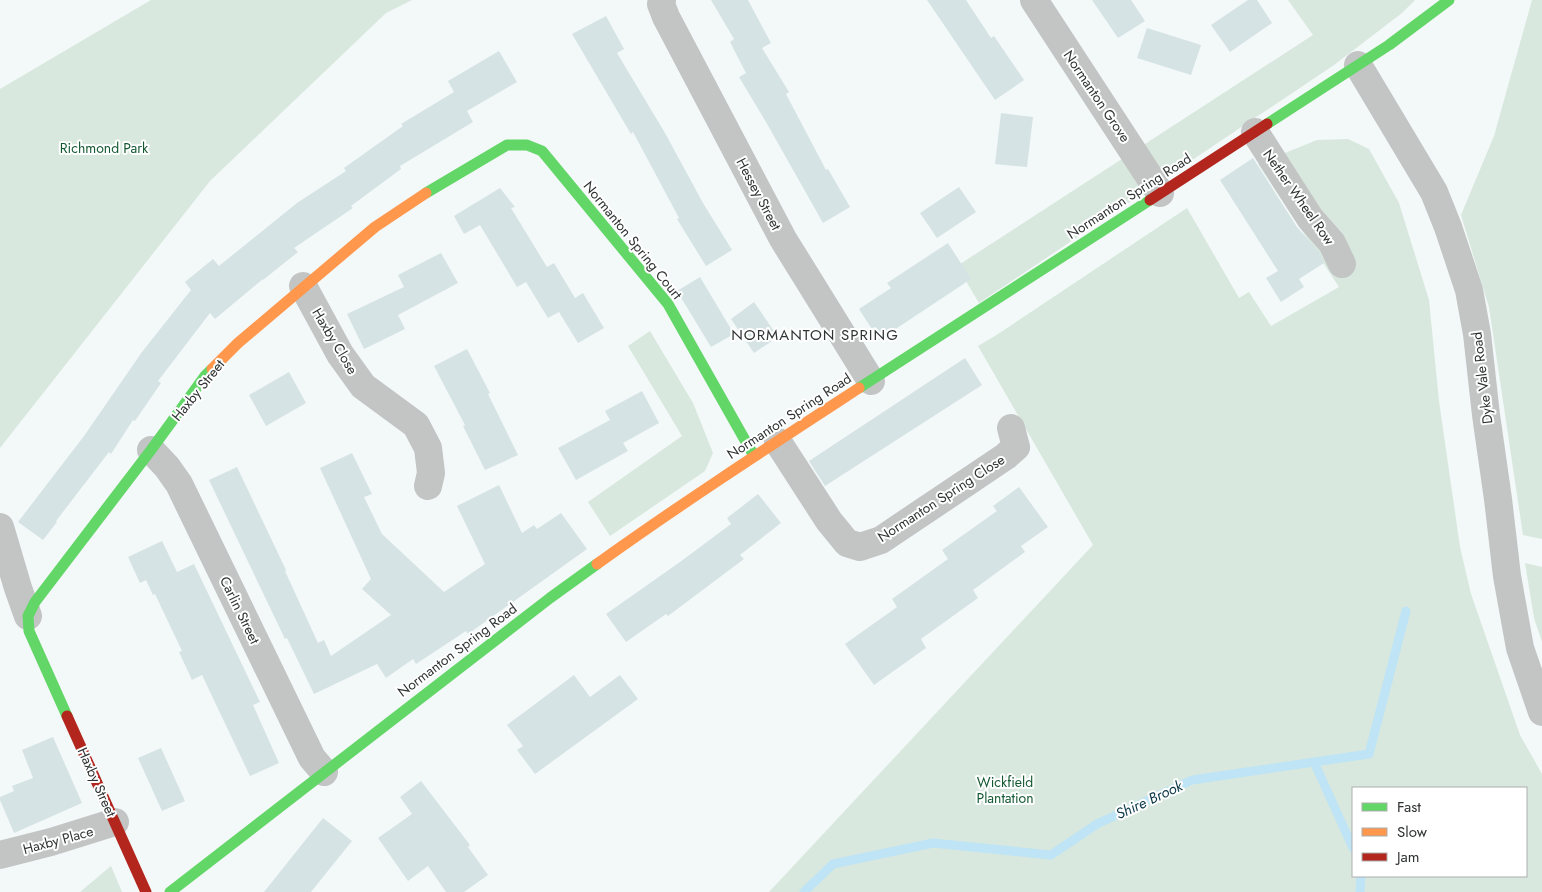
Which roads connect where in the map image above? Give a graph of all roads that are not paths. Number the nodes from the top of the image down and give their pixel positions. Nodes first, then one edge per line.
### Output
1 (662, 0) edge
2 (1034, 0) edge
3 (1449, 0) edge
4 (1358, 65) junction
5 (1255, 132) junction
6 (435, 187) joint
7 (1160, 193) junction
8 (1342, 264) dead end
9 (303, 286) junction
10 (870, 381) junction
11 (1011, 428) dead end
12 (778, 442) junction
13 (151, 450) junction
14 (754, 456) junction
15 (428, 486) dead end
16 (0, 527) edge
17 (28, 616) junction
18 (1542, 712) edge
19 (324, 772) junction
20 (115, 822) junction
21 (0, 855) edge
22 (146, 892) edge
23 (170, 892) edge

1 - 10 street, Hessey Street
2 - 7 street, Normanton Grove
3 - 4 main road, Normanton Spring Road
4 - 5 main road, Normanton Spring Road
4 - 18 street, Dyke Vale Road
5 - 7 main road, Normanton Spring Road
5 - 8 street, Nether Wheel Row
6 - 9 main road, Haxby Street
6 - 14 main road, Normanton Spring Court
7 - 10 main road, Normanton Spring Road
9 - 13 main road, Haxby Street
9 - 15 street, Haxby Close
10 - 12 main road, Normanton Spring Road
11 - 12 street, Normanton Spring Close
12 - 14 main road, Normanton Spring Road
13 - 17 main road, Haxby Street
13 - 19 street, Carlin Street
14 - 19 main road, Normanton Spring Road
16 - 17 street, Haxby Street
17 - 20 main road, Haxby Street
19 - 23 main road, Normanton Spring Road
20 - 21 street, Haxby Place
20 - 22 main road, Haxby Street

